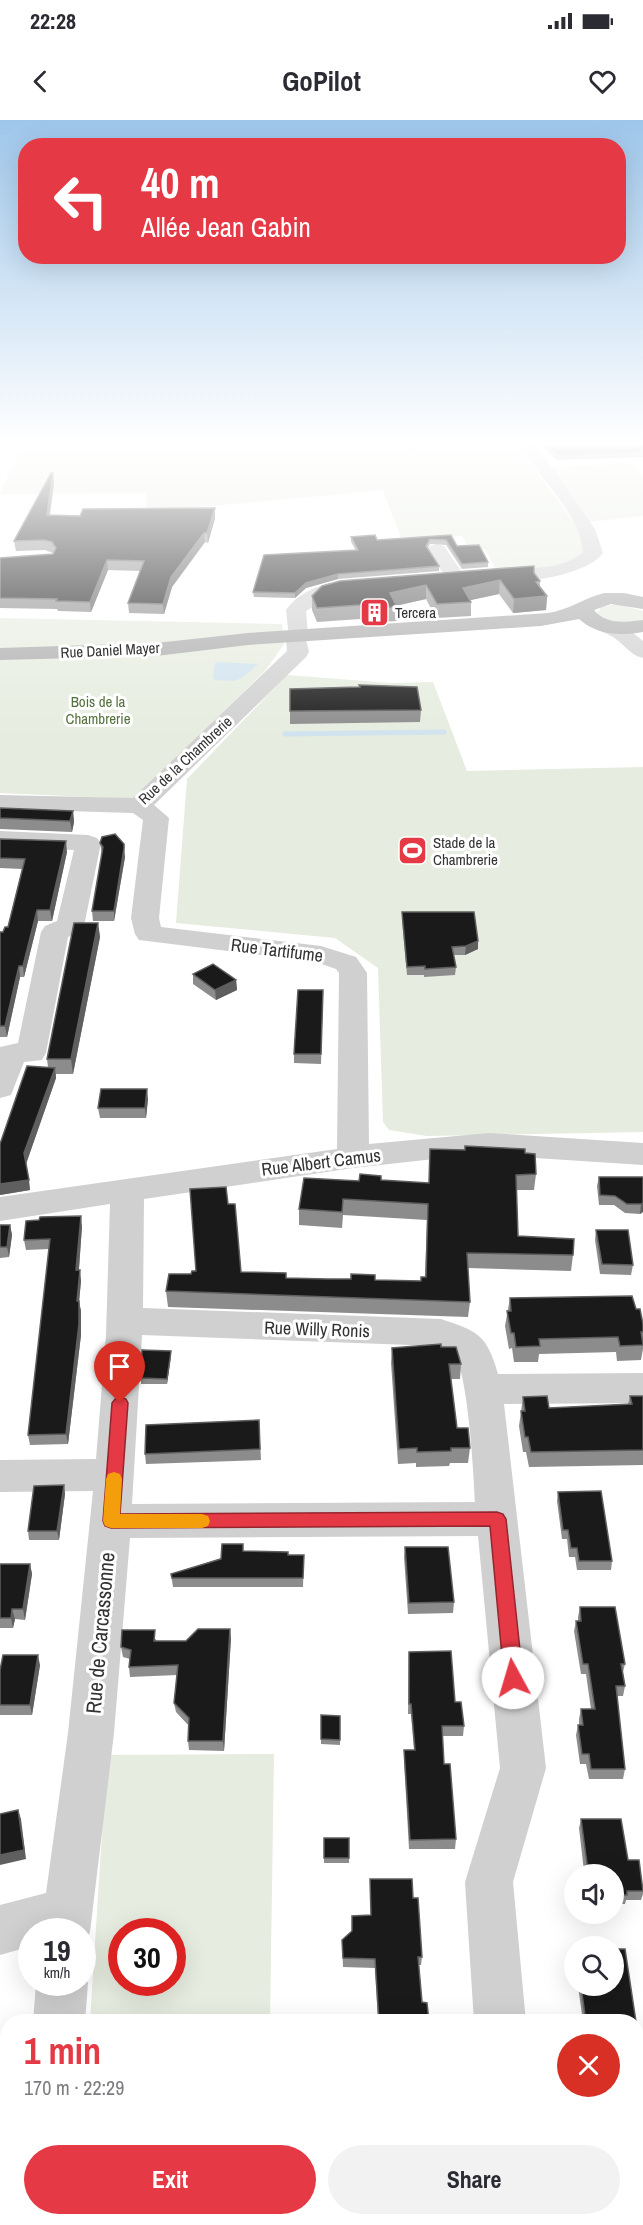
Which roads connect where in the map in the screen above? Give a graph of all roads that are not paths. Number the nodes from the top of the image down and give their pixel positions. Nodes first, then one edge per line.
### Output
1 (592, 544) edge
2 (437, 550) dead end
3 (456, 578) junction
4 (433, 579) edge
5 (377, 583) edge
6 (643, 603) edge
7 (594, 619) junction
8 (298, 638) junction
9 (639, 640) edge
10 (0, 654) edge
11 (0, 802) edge
12 (139, 806) junction
13 (0, 839) edge
14 (6, 1052) edge
15 (0, 1089) edge
16 (643, 1154) edge
17 (353, 1157) junction
18 (127, 1189) junction
19 (0, 1209) edge
20 (124, 1322) junction
21 (482, 1383) junction
22 (643, 1388) edge
23 (114, 1475) junction
24 (0, 1476) edge
25 (497, 1519) junction
26 (111, 1521) junction
27 (67, 1918) edge
28 (18, 1928) edge
29 (0, 1930) edge
30 (61, 1996) edge
31 (60, 2014) edge
32 (499, 2014) edge

1 - 3 street
2 - 3 street
3 - 4 street
5 - 8 street, Rue de la Chambrerie
6 - 7 main road
7 - 8 main road, Rue Daniel Mayer
7 - 9 street
8 - 10 main road, Rue Daniel Mayer
8 - 12 street, Rue de la Chambrerie
11 - 12 street, Rue de la Chambrerie
12 - 17 street, Rue Tartifume
13 - 14 street
14 - 15 street
16 - 17 street, Rue Albert Camus
17 - 18 street, Rue Albert Camus
18 - 19 street, Rue Albert Camus
18 - 20 street, Rue de Carcassonne
20 - 21 street, Rue Willy Ronis
20 - 23 street, Rue de Carcassonne
21 - 22 street
21 - 25 street, Rue Willy Ronis
23 - 24 street
23 - 26 street, Rue de Carcassonne
25 - 26 street
25 - 32 street, Rue Willy Ronis
26 - 27 street, Rue de Carcassonne
28 - 29 street
30 - 31 street

